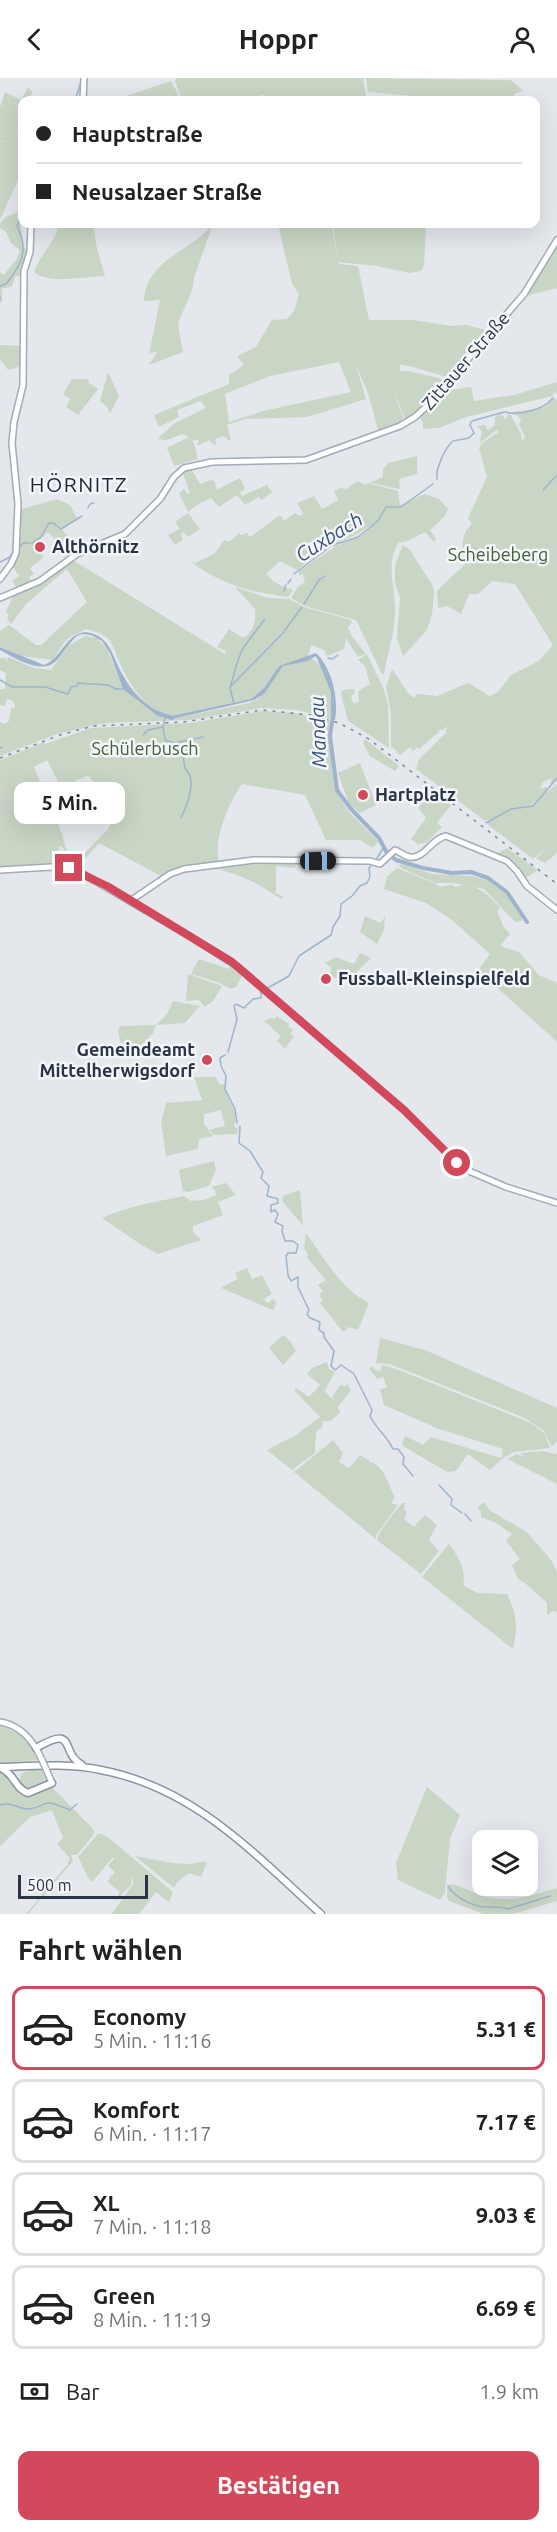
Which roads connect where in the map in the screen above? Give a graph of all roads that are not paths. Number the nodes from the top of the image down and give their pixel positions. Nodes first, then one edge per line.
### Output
1 (84, 78) edge
2 (83, 96) edge
3 (31, 228) edge
4 (557, 240) edge
5 (0, 579) edge
6 (0, 598) edge
7 (0, 870) edge
8 (130, 901) junction
9 (557, 910) edge
10 (557, 1203) edge
11 (0, 1722) edge
12 (36, 1748) junction
13 (70, 1750) junction
14 (33, 1766) junction
15 (54, 1766) junction
16 (0, 1767) edge
17 (85, 1767) junction
18 (16, 1779) junction
19 (52, 1783) joint
20 (321, 1914) edge

1 - 2 main road
3 - 5 main road
4 - 6 main road, Zittauer Straße
7 - 8 main road
8 - 9 main road
8 - 10 main road
11 - 12 main road
12 - 13 highway
12 - 19 main road, bridge
13 - 15 highway
13 - 17 highway
14 - 15 highway
14 - 16 highway
14 - 18 highway
15 - 17 highway
16 - 18 highway
17 - 20 highway
18 - 19 highway

